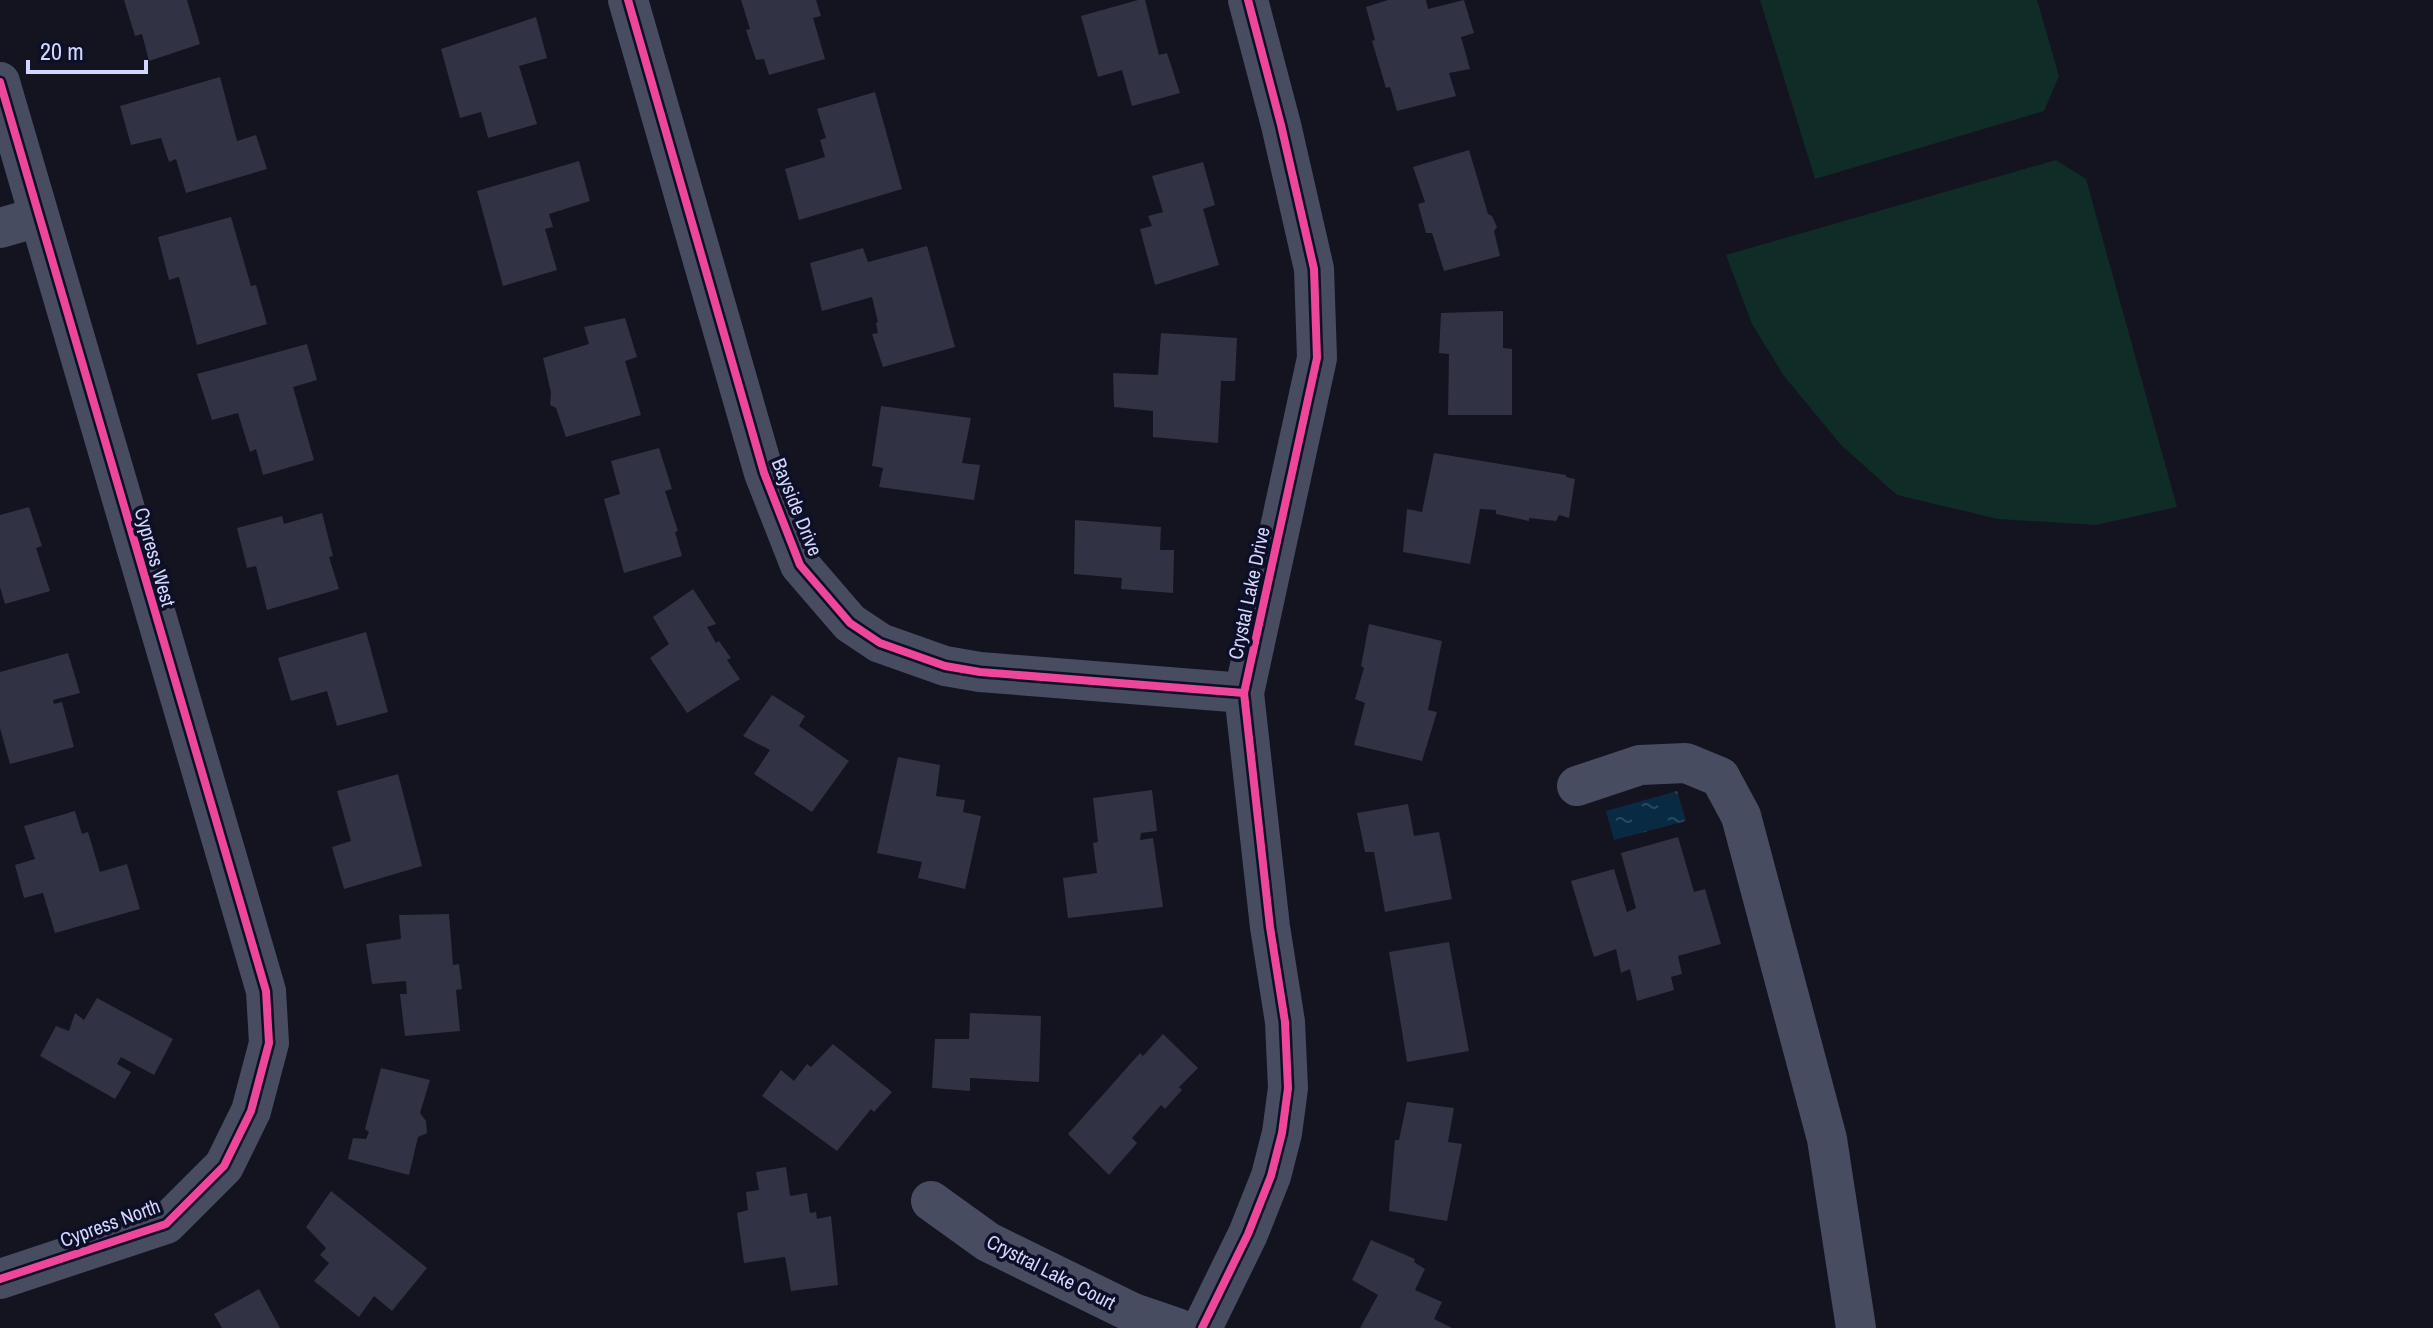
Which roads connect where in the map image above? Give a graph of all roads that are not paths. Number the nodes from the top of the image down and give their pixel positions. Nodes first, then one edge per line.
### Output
1 (628, 0) edge
2 (1248, 0) edge
3 (0, 82) edge
4 (38, 217) junction
5 (0, 228) edge
6 (1244, 693) junction
7 (1577, 786) dead end
8 (269, 1043) joint
9 (931, 1201) dead end
10 (0, 1279) edge
11 (1177, 1328) edge
12 (1202, 1328) edge
13 (1856, 1328) edge

1 - 6 street, Bayside Drive
2 - 6 street, Crystal Lake Drive
3 - 4 street, Cypress West
4 - 5 street
4 - 8 street, Cypress West
6 - 12 street, Crystal Lake Drive
7 - 13 street
8 - 10 street, Cypress North
9 - 11 street, Crystral Lake Court

